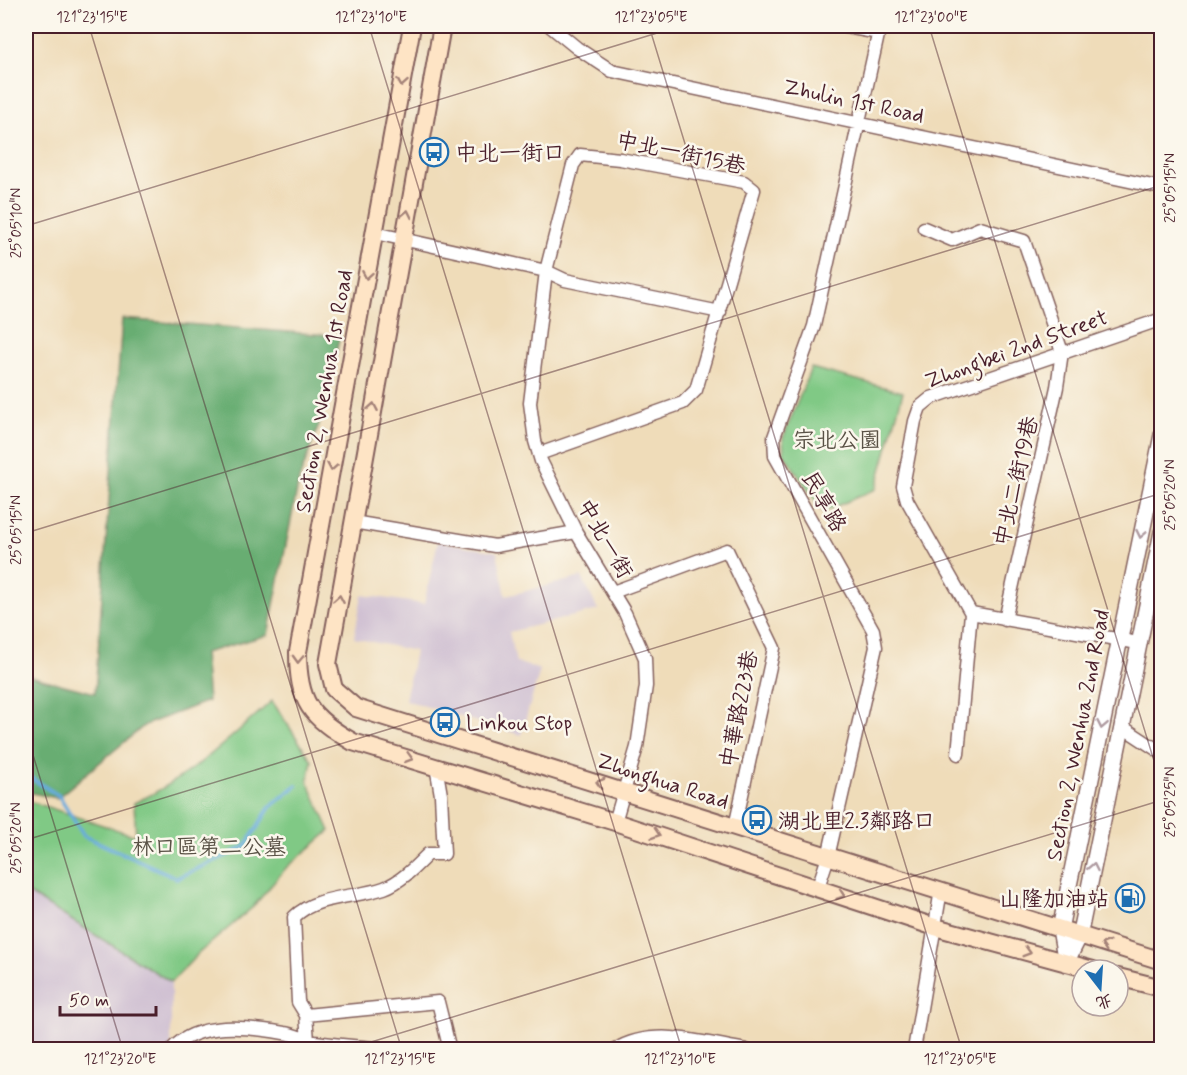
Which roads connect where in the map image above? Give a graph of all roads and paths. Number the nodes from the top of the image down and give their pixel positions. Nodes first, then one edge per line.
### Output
1 (412, 26) edge
2 (442, 26) edge
3 (550, 26) edge
4 (841, 26) edge
5 (879, 29) edge
6 (859, 123) junction
7 (580, 155) joint
8 (1161, 188) edge
9 (924, 228) dead end
10 (375, 233) junction
11 (402, 238) junction
12 (546, 271) junction
13 (720, 312) junction
14 (1161, 320) edge
15 (1062, 352) junction
16 (1161, 435) edge
17 (539, 453) junction
18 (353, 522) junction
19 (576, 532) junction
20 (1161, 532) edge
21 (613, 592) junction
22 (971, 614) junction
23 (1005, 620) junction
24 (1119, 640) junction
25 (1138, 643) junction
26 (1121, 726) junction
27 (1161, 753) edge
28 (958, 754) dead end
29 (436, 765) junction
30 (625, 790) junction
31 (615, 822) junction
32 (735, 827) junction
33 (828, 857) junction
34 (818, 887) junction
35 (941, 890) junction
36 (935, 927) junction
37 (1060, 929) junction
38 (1079, 937) junction
39 (1161, 961) edge
40 (1066, 963) junction
41 (1070, 964) edge
42 (1130, 980) edge
43 (1161, 988) edge
44 (306, 1015) junction
45 (308, 1041) junction
46 (171, 1050) edge
47 (402, 1050) edge
48 (450, 1050) edge
49 (615, 1050) edge
50 (746, 1050) edge
51 (914, 1050) edge

1 -> 10 main road, Section 2, Wenhua 1st Road
11 -> 2 main road
3 - 6 street, Zhulin 1st Road
4 - 5 street
5 - 6 street, 民享路
6 - 8 street, Zhulin 1st Road
6 - 33 street, 民享路
7 - 12 street, 中北一街
7 - 13 street, 中北一街15巷
9 - 15 street
10 - 11 street
10 -> 29 main road, Section 2, Wenhua 1st Road
11 - 12 street
18 -> 11 main road
12 - 13 street
12 - 17 street, 中北一街
13 - 17 street
14 - 15 street, Zhongbei 2nd Street
15 - 22 street, Zhongbei 2nd Street
15 - 23 street, 中北二街19巷
16 -> 24 street, Section 2, Wenhua 2nd Road
17 - 19 street, 中北一街
18 - 19 street
30 -> 18 main road, Zhonghua Road
19 - 21 street, 中北一街
20 - 25 street, Section 2, Wenhua 2nd Road
21 - 30 street, 中北一街
21 - 32 street, 中華路223巷
22 - 23 street
22 - 28 street
23 - 24 street
24 - 25 street
24 -> 37 street, Section 2, Wenhua 2nd Road
25 - 26 street, Section 2, Wenhua 2nd Road
26 - 27 street
38 -> 26 street, Section 2, Wenhua 2nd Road
29 - 31 main road
29 - 44 street
30 - 31 street, 中北一街
30 - 32 main road, Zhonghua Road
31 -> 34 main road
32 - 33 main road, Zhonghua Road
33 - 34 street, 民享路
33 - 35 main road, Zhonghua Road
34 -> 36 main road
35 - 36 street
35 - 37 main road, Zhonghua Road
36 -> 40 main road
36 - 51 street
37 - 38 main road, Zhonghua Road
37 - 40 street, Section 2, Wenhua 2nd Road
39 -> 38 main road, Zhonghua Road
38 - 40 street, Section 2, Wenhua 2nd Road
40 - 41 main road
42 - 43 main road
44 - 45 street
44 - 48 street
45 - 46 street
45 - 47 street
49 - 50 street

